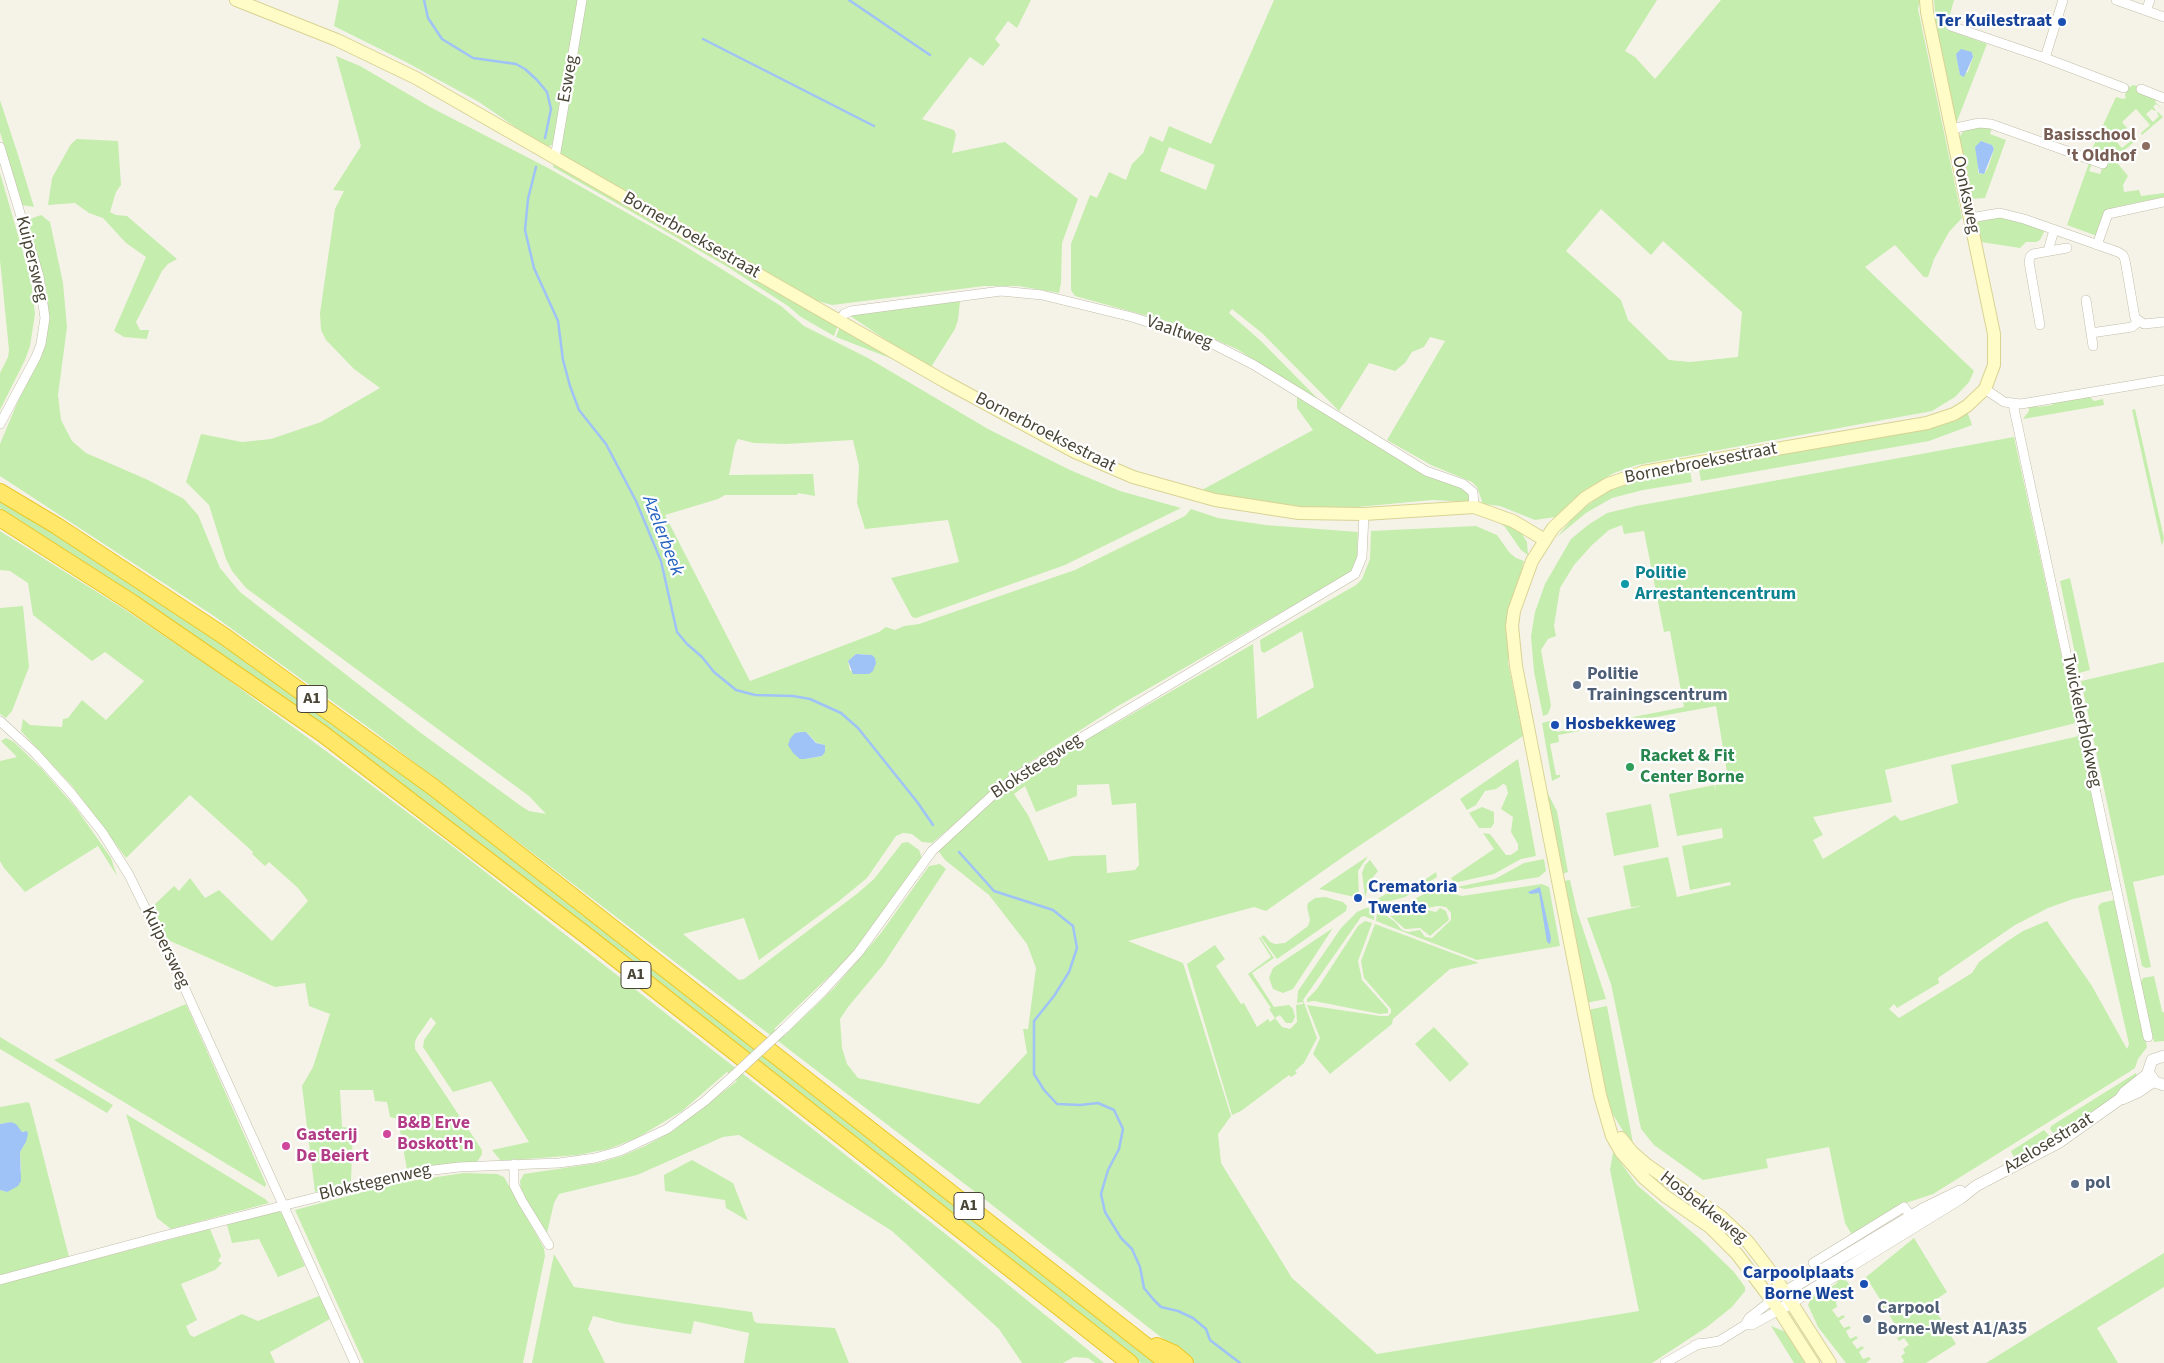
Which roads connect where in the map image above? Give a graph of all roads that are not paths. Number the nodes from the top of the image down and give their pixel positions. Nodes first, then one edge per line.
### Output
1 (236, 0) edge
2 (582, 0) edge
3 (1926, 0) edge
4 (2063, 0) edge
5 (2116, 0) edge
6 (2150, 0) edge
7 (2146, 11) junction
8 (2164, 17) edge
9 (1951, 26) dead end
10 (2045, 58) junction
11 (2124, 88) dead end
12 (2141, 89) dead end
13 (2164, 98) edge
14 (1951, 129) junction
15 (0, 147) edge
16 (555, 158) junction
17 (2103, 164) dead end
18 (2164, 202) edge
19 (1970, 218) junction
20 (2054, 230) junction
21 (2097, 245) junction
22 (2066, 248) dead end
23 (2048, 251) junction
24 (2086, 300) dead end
25 (839, 321) junction
26 (2138, 322) junction
27 (2164, 322) edge
28 (2040, 325) dead end
29 (2091, 333) junction
30 (2093, 346) dead end
31 (2164, 380) edge
32 (1985, 389) junction
33 (2014, 404) junction
34 (0, 424) edge
35 (0, 492) edge
36 (1474, 507) junction
37 (1364, 514) junction
38 (0, 518) edge
39 (1545, 540) junction
40 (0, 721) edge
41 (2148, 1037) dead end
42 (2164, 1056) edge
43 (735, 1074) joint
44 (2158, 1083) edge
45 (1608, 1119) junction
46 (514, 1164) junction
47 (283, 1205) junction
48 (1914, 1220) junction
49 (549, 1245) dead end
50 (1840, 1258) junction
51 (1813, 1263) dead end
52 (1847, 1268) junction
53 (0, 1280) edge
54 (1788, 1298) junction
55 (1775, 1305) junction
56 (1132, 1335) junction
57 (1708, 1338) dead end
58 (1695, 1346) junction
59 (356, 1363) edge
60 (1130, 1363) edge
61 (1168, 1363) edge
62 (1185, 1363) edge
63 (1665, 1363) edge
64 (1813, 1363) edge
65 (1830, 1363) edge

1 - 16 main road, Bornerbroeksestraat
2 - 16 street, Esweg
3 - 14 main road, Oonksweg
4 - 10 street
5 - 7 street
6 - 7 street
7 - 8 street
9 - 10 street
10 - 11 street
12 - 13 street
14 - 17 street
14 - 19 main road, Oonksweg
15 - 34 street, Kuipersweg
16 - 25 main road, Bornerbroeksestraat
18 - 21 street
19 - 20 street
19 - 32 main road, Oonksweg
20 - 21 street
20 - 23 street
21 - 26 street
22 - 23 street
23 - 28 street
24 - 29 street
25 - 36 street, Vaaltweg
25 - 37 main road, Bornerbroeksestraat
26 - 27 street
26 - 29 street
29 - 30 street
31 - 33 street
32 - 33 street
32 - 39 main road, Bornerbroeksestraat
33 - 41 street, Twickelerblokweg
35 - 56 highway, A1
36 - 37 main road, Bornerbroeksestraat
36 - 39 main road, Bornerbroeksestraat
37 - 43 street, Bloksteegweg, bridge
38 - 60 highway, A1
39 - 45 main road, Hosbekkeweg
40 - 47 street, Kuipersweg
42 - 44 street, Azelosestraat
43 - 46 street, Blokstegenweg
44 - 48 street, Azelosestraat
45 - 54 main road, Hosbekkeweg
45 - 55 main road, Hosbekkeweg
46 - 47 street, Blokstegenweg
46 - 49 street
47 - 53 street, Blokstegenweg
47 - 59 street, Kuipersweg
48 - 50 street, Azelosestraat
48 - 51 street
48 - 52 street, Azelosestraat
50 - 52 street
50 - 54 street, Azelosestraat
52 - 54 street, Azelosestraat
54 - 55 street, Azelosestraat
54 - 65 main road, Hosbekkeweg
55 - 58 street, Azelosestraat
55 - 64 main road, Hosbekkeweg
56 - 61 highway, A1
56 - 62 highway
57 - 58 street, Azelosestraat
58 - 63 street, Azelosestraat

